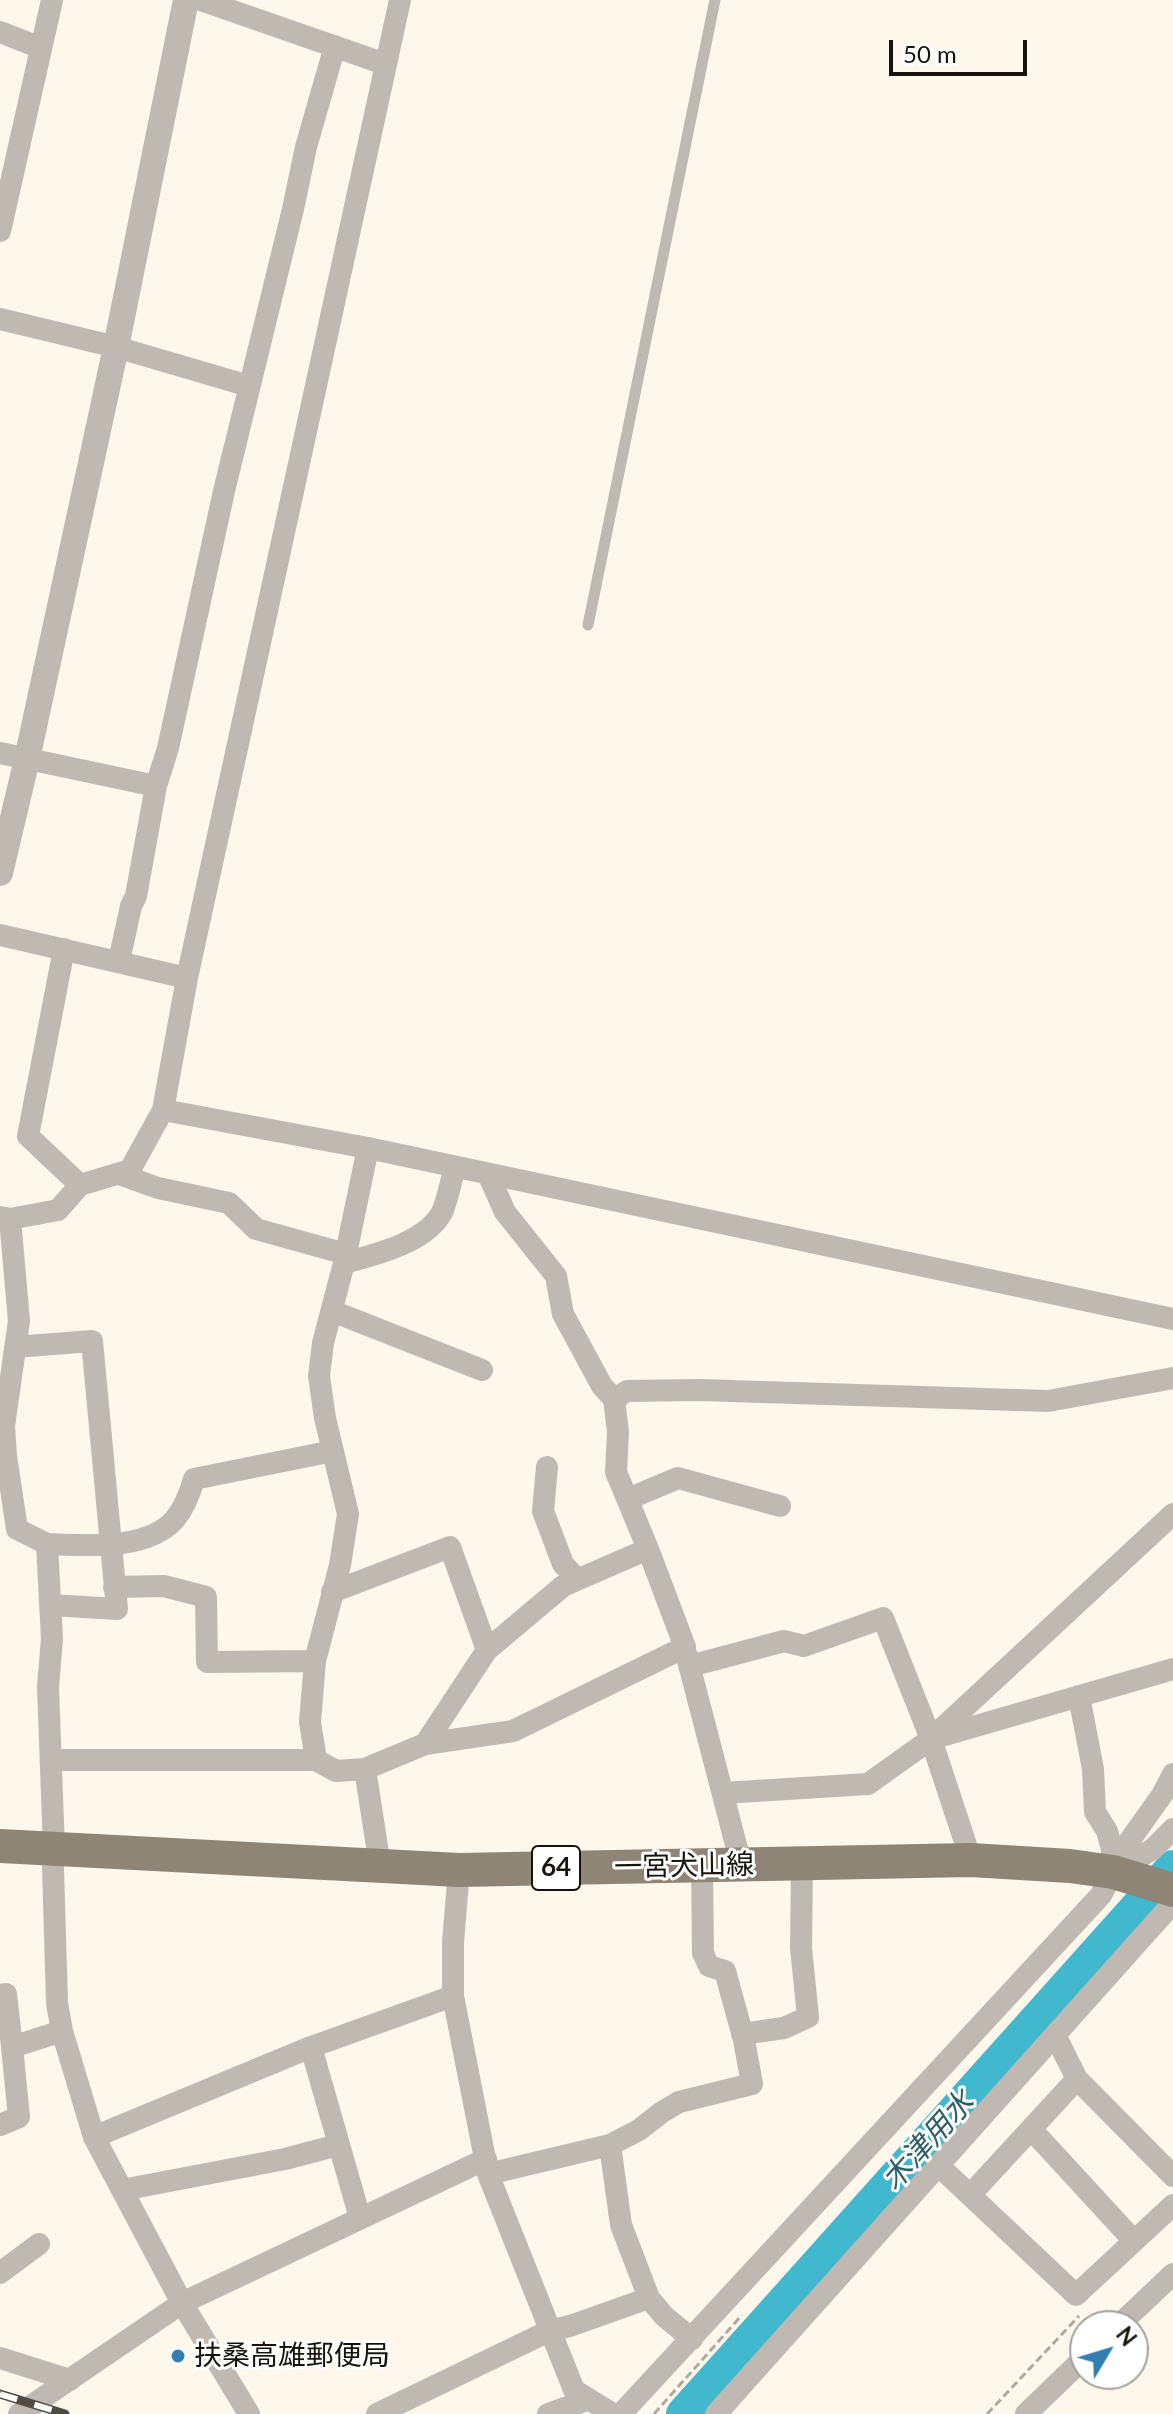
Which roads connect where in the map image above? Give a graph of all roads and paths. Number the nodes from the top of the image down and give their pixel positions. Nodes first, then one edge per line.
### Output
1 (52, 0) edge
2 (186, 0) edge
3 (201, 0) edge
4 (400, 0) edge
5 (715, 0) edge
6 (0, 32) edge
7 (335, 46) junction
8 (41, 48) junction
9 (385, 64) junction
10 (1, 222) edge
11 (0, 319) edge
12 (116, 347) junction
13 (249, 386) junction
14 (588, 625) dead end
15 (0, 753) edge
16 (27, 759) junction
17 (156, 786) junction
18 (0, 873) edge
19 (0, 935) edge
20 (64, 949) junction
21 (119, 961) junction
22 (187, 978) junction
23 (163, 1110) junction
24 (368, 1148) junction
25 (455, 1167) junction
26 (119, 1174) junction
27 (488, 1174) junction
28 (80, 1185) junction
29 (5, 1218) edge
30 (345, 1259) junction
31 (332, 1311) junction
32 (1173, 1319) edge
33 (15, 1347) junction
34 (482, 1370) dead end
35 (1173, 1378) edge
36 (614, 1399) junction
37 (333, 1451) junction
38 (547, 1467) dead end
39 (628, 1499) junction
40 (780, 1506) dead end
41 (1173, 1514) edge
42 (8, 1532) edge
43 (47, 1544) junction
44 (111, 1546) junction
45 (648, 1549) junction
46 (577, 1579) junction
47 (114, 1587) junction
48 (332, 1592) junction
49 (51, 1605) junction
50 (487, 1650) junction
51 (687, 1657) junction
52 (315, 1661) junction
53 (1173, 1669) edge
54 (1079, 1696) junction
55 (931, 1739) junction
56 (425, 1744) junction
57 (51, 1760) junction
58 (316, 1760) junction
59 (365, 1769) junction
60 (1173, 1774) edge
61 (723, 1793) junction
62 (1173, 1829) edge
63 (0, 1846) edge
64 (54, 1849) junction
65 (971, 1860) junction
66 (802, 1863) junction
67 (741, 1864) junction
68 (702, 1865) junction
69 (380, 1866) junction
70 (459, 1870) junction
71 (1113, 1872) junction
72 (1173, 1890) edge
73 (1173, 1903) edge
74 (0, 1995) edge
75 (453, 1996) junction
76 (62, 2031) junction
77 (742, 2034) junction
78 (1055, 2035) junction
79 (12, 2047) junction
80 (311, 2047) junction
81 (1077, 2079) junction
82 (0, 2125) edge
83 (1031, 2129) junction
84 (94, 2137) junction
85 (338, 2145) junction
86 (610, 2145) junction
87 (939, 2166) junction
88 (487, 2167) junction
89 (1173, 2176) edge
90 (122, 2190) junction
91 (971, 2194) junction
92 (1173, 2205) edge
93 (360, 2218) junction
94 (1134, 2241) junction
95 (39, 2244) dead end
96 (0, 2273) edge
97 (1173, 2274) edge
98 (649, 2298) junction
99 (182, 2303) junction
100 (1087, 2307) dead end
101 (1135, 2310) edge
102 (549, 2331) junction
103 (692, 2339) junction
104 (0, 2358) edge
105 (1069, 2372) edge
106 (70, 2380) junction
107 (587, 2400) junction
108 (19, 2414) edge
109 (249, 2414) edge
110 (377, 2414) edge
111 (548, 2414) edge
112 (613, 2414) edge
113 (621, 2414) edge
114 (716, 2414) edge
115 (987, 2414) edge
116 (1026, 2414) edge

1 - 8 street
2 - 12 street
3 - 7 street
4 - 9 street
5 - 14 lane
6 - 8 street
7 - 9 street
7 - 13 street
8 - 10 street
9 - 22 street
11 - 12 street
12 - 13 street
12 - 16 street
13 - 17 street
15 - 16 street
16 - 17 street
16 - 18 street
17 - 21 street
19 - 20 street
20 - 21 street
20 - 28 street
21 - 22 street
22 - 23 street
23 - 24 street
23 - 26 street
24 - 25 street
24 - 30 street
25 - 27 street
25 - 30 street
26 - 28 street
26 - 30 street
27 - 32 street
27 - 36 street
28 - 29 street
29 - 33 street
30 - 31 street
31 - 34 street
31 - 37 street
33 - 42 street
33 - 44 street
35 - 36 street
36 - 39 street
37 - 44 street
37 - 48 street
38 - 46 street
39 - 40 street
39 - 45 street
41 - 55 street
42 - 43 street
43 - 44 street
43 - 49 street
44 - 47 street
45 - 46 street
45 - 51 street
46 - 50 street
47 - 49 street
47 - 52 street
48 - 50 street
48 - 52 street
49 - 57 street
50 - 56 street
51 - 55 street
51 - 56 street
51 - 61 street
52 - 58 street
53 - 54 street
54 - 55 street
54 - 71 street
55 - 61 street
55 - 65 street
56 - 59 street
57 - 58 street
57 - 64 street
58 - 59 street
59 - 69 street
60 - 71 street
61 - 67 street
62 - 71 street
63 - 64 main road, 一宮犬山線 / 64
64 - 69 main road, 一宮犬山線 / 64
64 - 76 street
65 - 66 main road, 一宮犬山線 / 64
65 - 71 main road, 一宮犬山線 / 64
66 - 67 main road, 一宮犬山線 / 64
66 - 77 street
67 - 68 main road, 一宮犬山線 / 64
68 - 70 main road, 一宮犬山線 / 64
68 - 77 street
69 - 70 main road, 一宮犬山線 / 64
70 - 75 street
71 - 72 main road, 一宮犬山線 / 64
71 - 103 street
73 - 78 street
74 - 79 street
75 - 80 street
75 - 88 street
76 - 79 street
76 - 84 street
77 - 86 street
78 - 81 street
78 - 87 street
79 - 82 street
80 - 84 street
80 - 85 street
81 - 83 street
81 - 89 street
83 - 91 street
83 - 94 street
84 - 90 street
85 - 90 street
85 - 93 street
86 - 88 street
86 - 98 street
87 - 91 street
87 - 114 street
88 - 93 street
88 - 102 street
90 - 99 street
91 - 94 street
92 - 94 street
93 - 99 street
95 - 96 street
97 - 101 street
98 - 102 street
98 - 103 street
99 - 106 street
99 - 109 street
100 - 115 path
102 - 107 street
102 - 110 street
103 - 113 street
104 - 106 street
105 - 116 street
106 - 108 street
107 - 111 street
107 - 112 street

